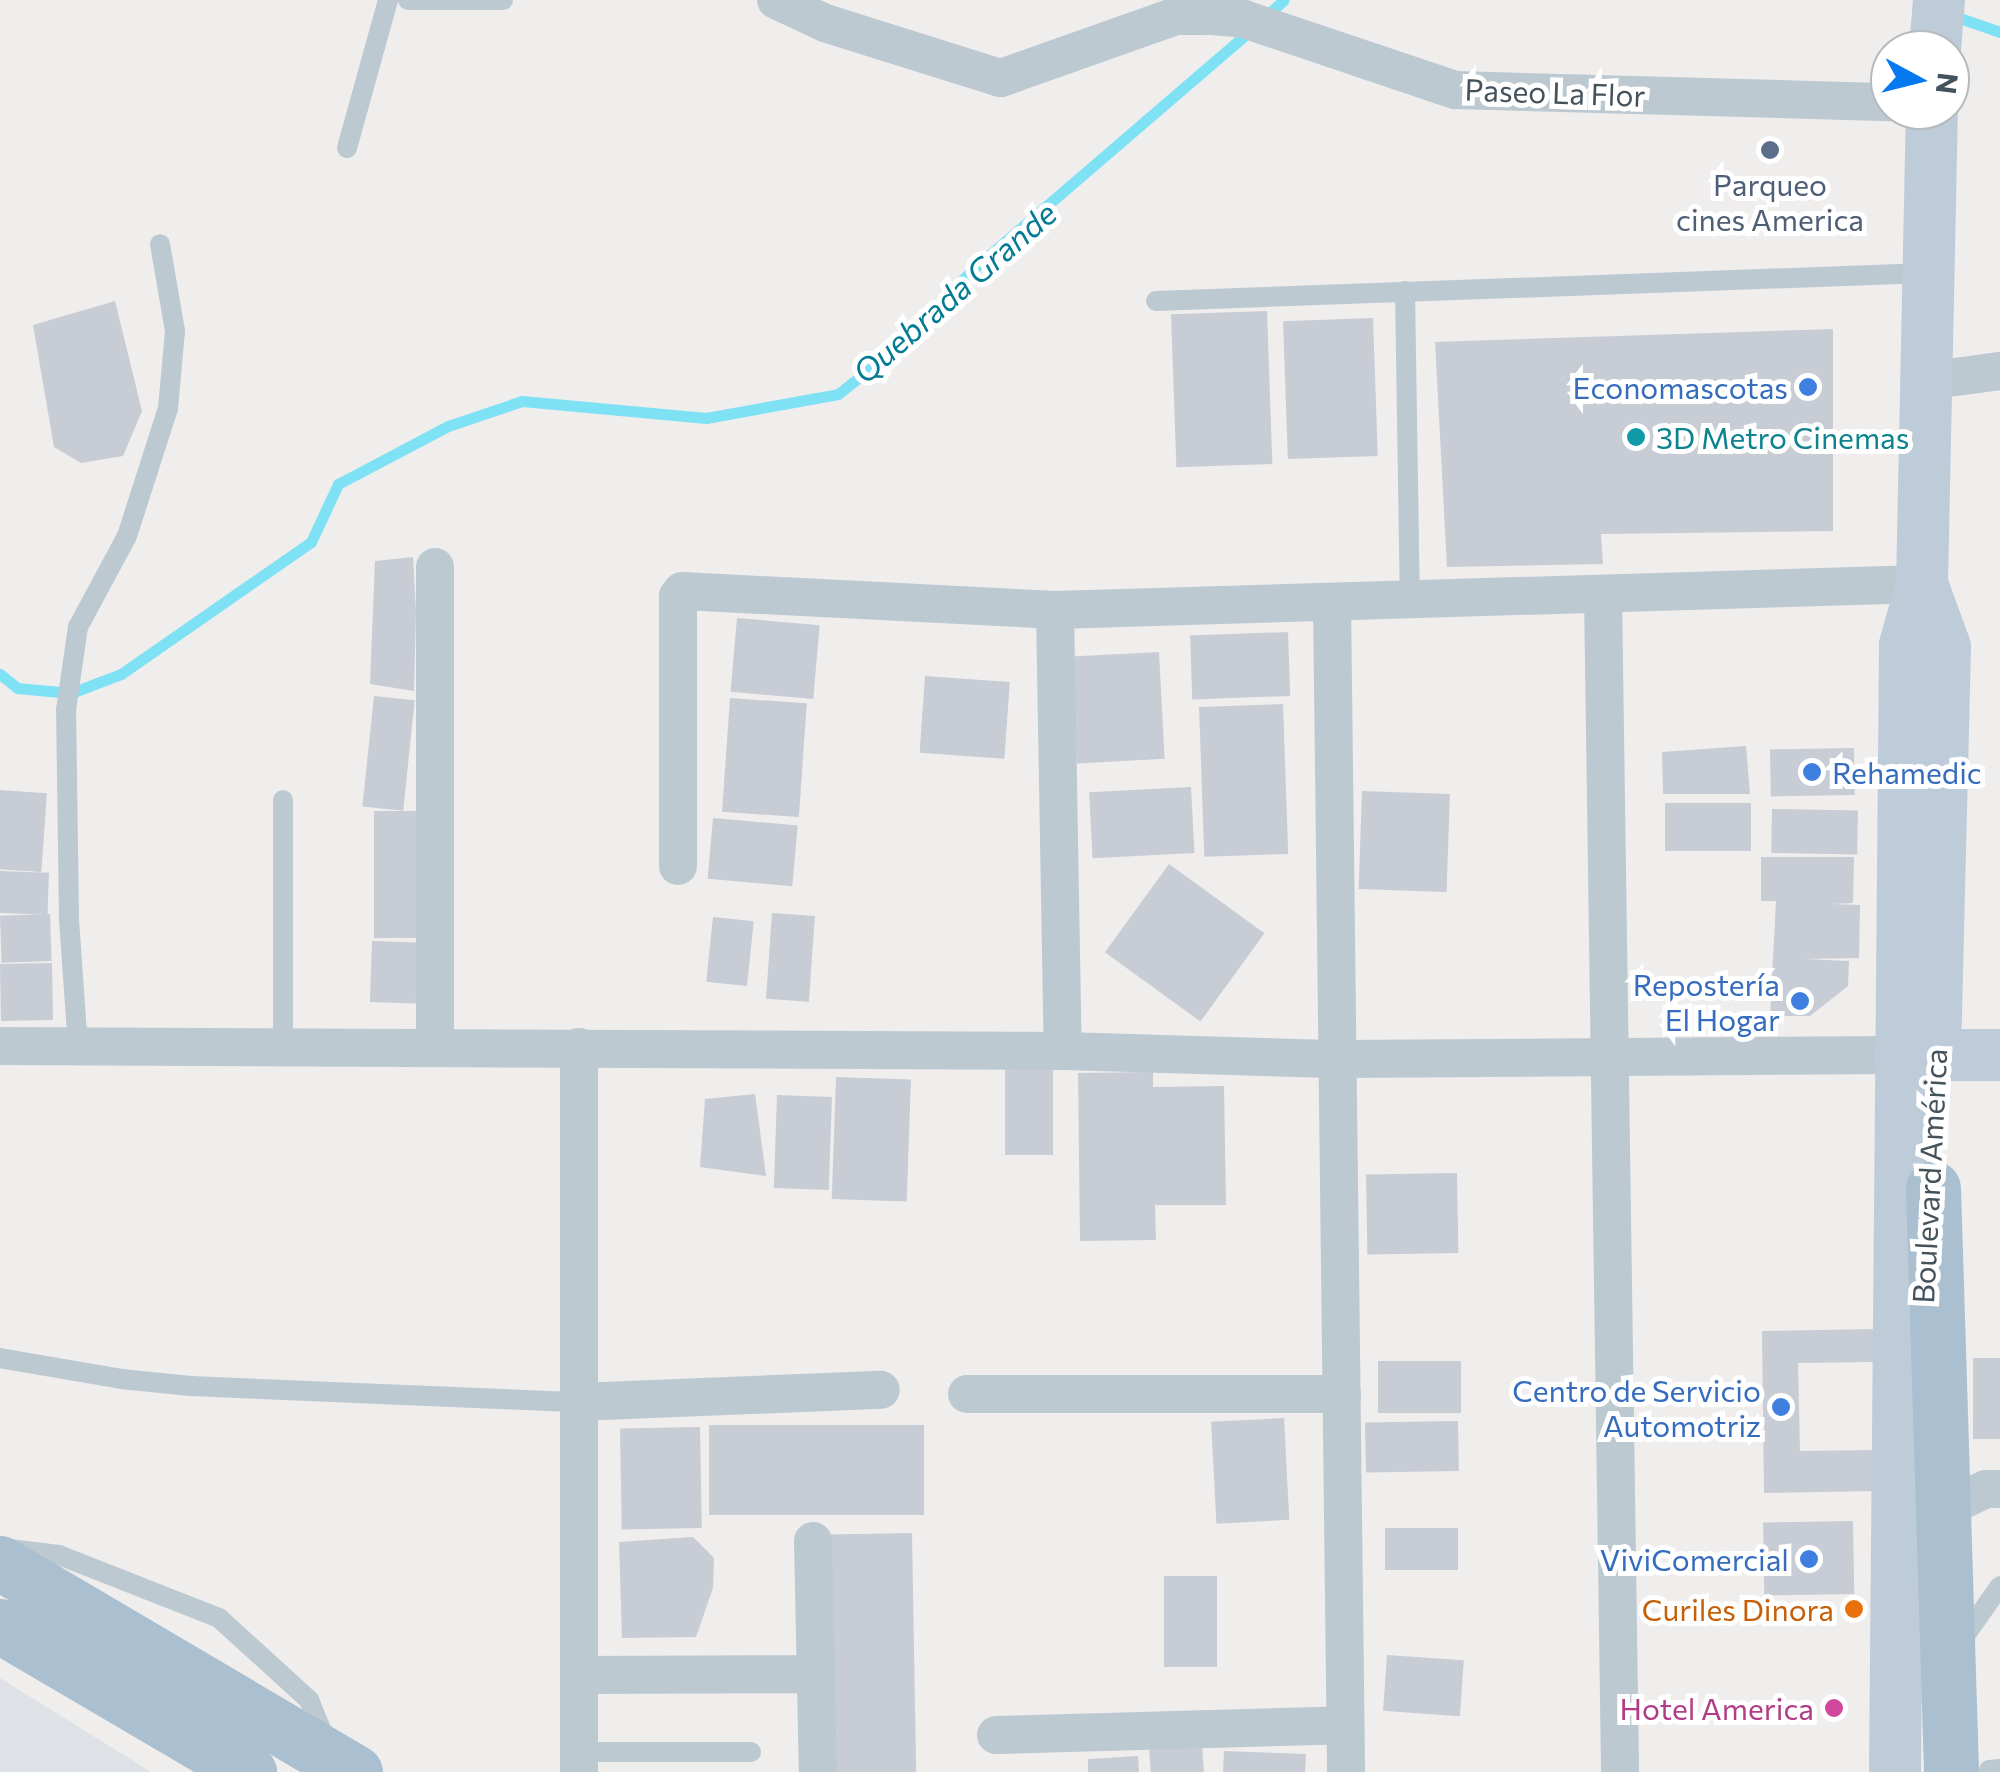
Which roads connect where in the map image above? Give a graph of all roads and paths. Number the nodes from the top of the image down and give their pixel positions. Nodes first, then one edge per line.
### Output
1 (388, 0) edge
2 (408, 0) edge
3 (502, 0) edge
4 (776, 0) edge
5 (1939, 0) edge
6 (1223, 12) edge
7 (1937, 30) edge
8 (1870, 101) edge
9 (1932, 130) edge
10 (347, 148) dead end
11 (160, 244) dead end
12 (1928, 272) junction
13 (1405, 292) junction
14 (1156, 300) dead end
15 (2000, 371) edge
16 (1926, 382) junction
17 (435, 567) dead end
18 (1922, 584) junction
19 (1603, 594) junction
20 (1410, 600) junction
21 (1332, 602) junction
22 (1056, 610) junction
23 (283, 800) dead end
24 (678, 866) dead end
25 (435, 1045) junction
26 (0, 1046) edge
27 (283, 1047) junction
28 (579, 1047) junction
29 (78, 1048) junction
30 (1063, 1050) junction
31 (1917, 1055) junction
32 (2000, 1056) edge
33 (1338, 1059) junction
34 (1613, 1060) junction
35 (1933, 1188) junction
36 (0, 1358) edge
37 (881, 1390) dead end
38 (966, 1394) dead end
39 (1342, 1394) junction
40 (578, 1402) junction
41 (1968, 1502) edge
42 (814, 1541) dead end
43 (0, 1548) edge
44 (0, 1563) edge
45 (2000, 1586) edge
46 (0, 1626) edge
47 (1950, 1659) junction
48 (816, 1674) junction
49 (579, 1675) junction
50 (1345, 1726) junction
51 (996, 1735) dead end
52 (751, 1752) dead end
53 (579, 1762) edge
54 (344, 1766) edge
55 (1980, 1770) edge
56 (249, 1772) edge
57 (818, 1772) edge
58 (1346, 1772) edge
59 (1620, 1772) edge
60 (1895, 1772) edge
61 (1920, 1772) edge

1 - 10 lane
2 - 3 lane
4 - 6 street, Paseo La Flor
5 - 7 main road
6 - 8 street, Paseo La Flor
9 - 12 main road, Boulevard América
11 - 29 lane
12 - 13 lane
12 - 16 main road, Boulevard América
13 - 14 lane
13 - 20 lane
15 - 16 street
16 - 18 main road, Boulevard América
17 - 25 street
18 - 19 street
18 - 31 main road, Boulevard América
19 - 20 street
19 - 34 street
20 - 21 street
21 - 22 street
21 - 33 street
22 - 24 street
22 - 30 street
23 - 27 lane
25 - 27 street
25 - 28 street
26 - 29 street
27 - 29 street
28 - 30 street
28 - 40 street
30 - 33 street
31 - 32 main road
31 - 34 street
31 - 35 main road, Boulevard América
31 - 60 main road, Boulevard América
33 - 34 street
33 - 39 street
34 - 59 street
35 - 41 main road
35 - 61 main road, Boulevard América
36 - 40 lane
37 - 40 street
38 - 39 street
39 - 50 street
40 - 49 street
41 - 47 main road
42 - 48 street
43 - 54 lane
44 - 54 main road
45 - 47 lane
46 - 56 main road
47 - 55 main road
48 - 49 street
48 - 57 street
49 - 53 street
50 - 51 street
50 - 58 street
52 - 53 lane

